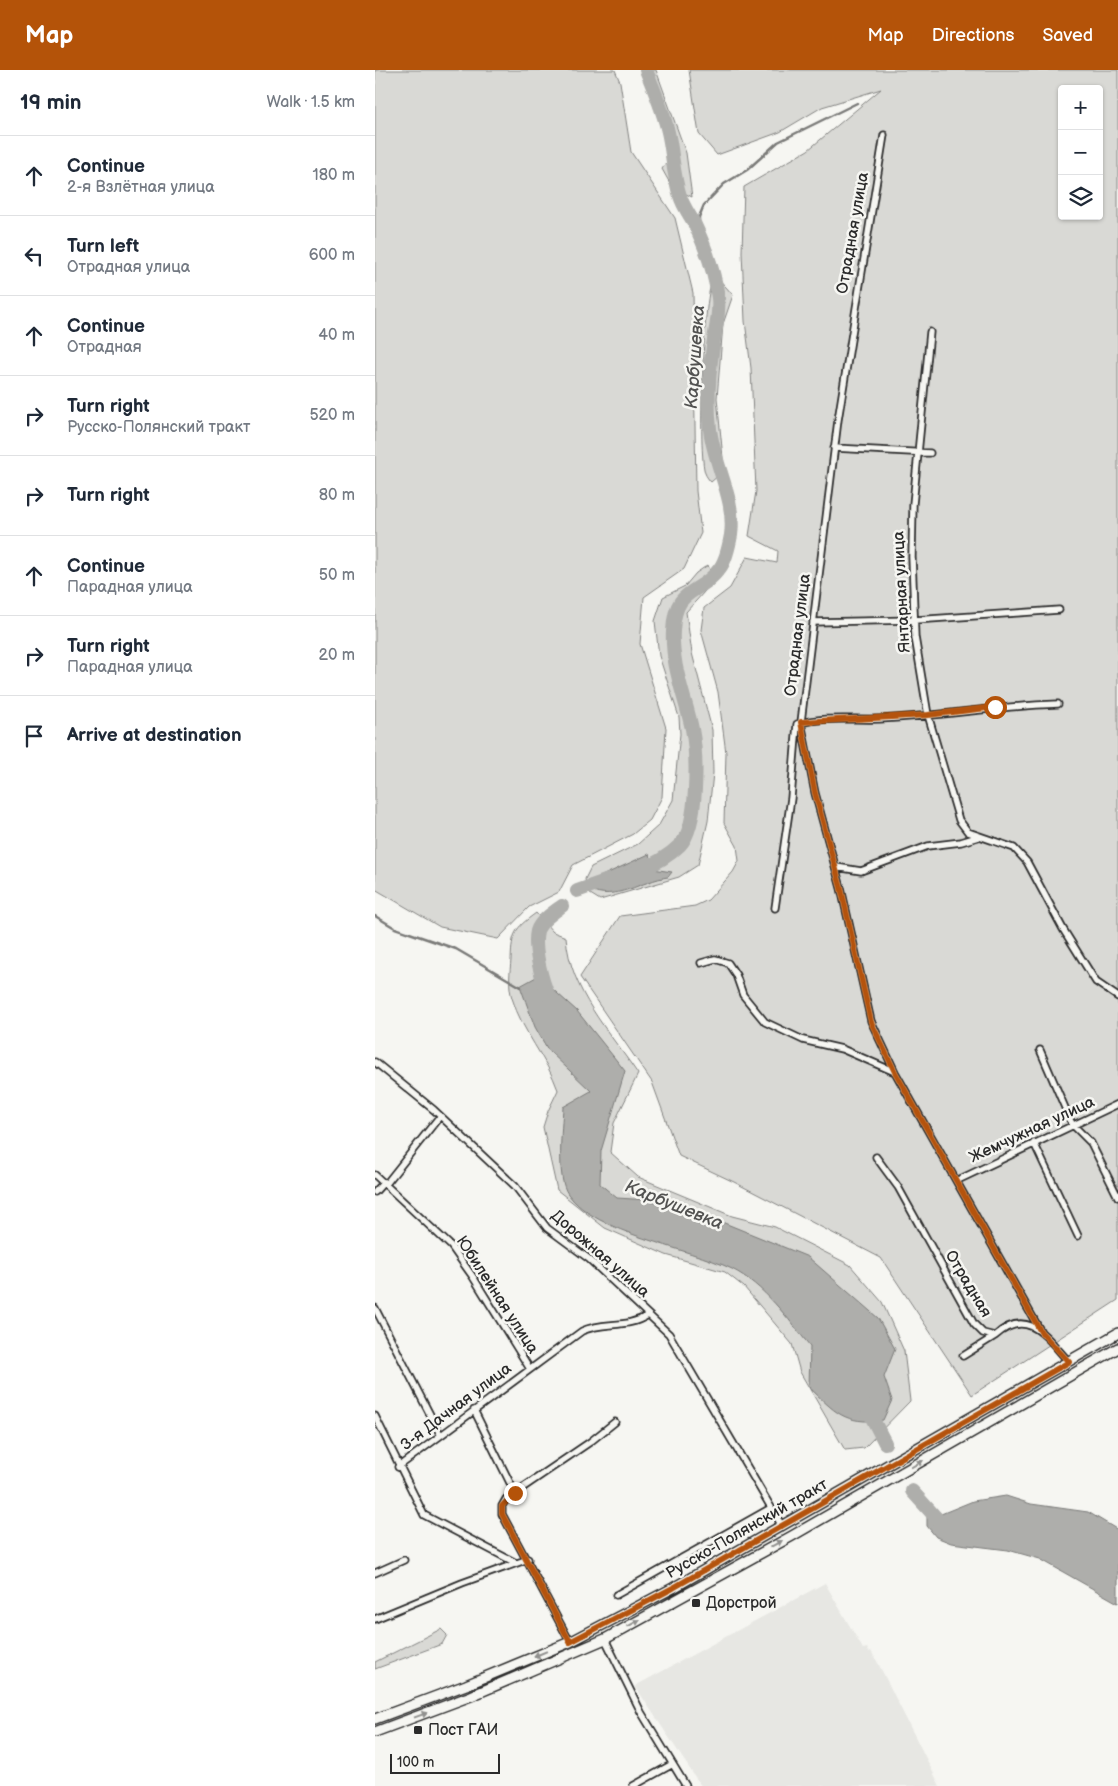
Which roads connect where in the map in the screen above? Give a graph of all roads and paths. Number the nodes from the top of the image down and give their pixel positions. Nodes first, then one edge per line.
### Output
1 (884, 135) dead end
2 (930, 332) dead end
3 (834, 448) junction
4 (918, 452) junction
5 (930, 454) dead end
6 (1059, 610) dead end
7 (915, 620) junction
8 (813, 622) junction
9 (1058, 704) dead end
10 (928, 715) junction
11 (801, 722) junction
12 (978, 837) junction
13 (836, 867) junction
14 (775, 908) dead end
15 (701, 963) dead end
16 (1118, 997) edge
17 (1040, 1050) dead end
18 (375, 1062) edge
19 (895, 1072) junction
20 (1118, 1104) edge
21 (440, 1116) junction
22 (1072, 1124) junction
23 (1034, 1143) junction
24 (876, 1157) dead end
25 (375, 1175) edge
26 (958, 1180) junction
27 (385, 1183) junction
28 (375, 1192) edge
29 (1118, 1197) edge
30 (1078, 1236) dead end
31 (375, 1308) edge
32 (648, 1315) junction
33 (1041, 1332) junction
34 (1118, 1333) edge
35 (995, 1336) junction
36 (1118, 1348) edge
37 (963, 1356) dead end
38 (1069, 1362) junction
39 (530, 1369) junction
40 (474, 1410) junction
41 (375, 1416) edge
42 (615, 1422) dead end
43 (440, 1434) junction
44 (399, 1467) junction
45 (515, 1493) junction
46 (771, 1508) junction
47 (782, 1526) junction
48 (528, 1559) junction
49 (404, 1560) dead end
50 (517, 1563) junction
51 (375, 1573) edge
52 (616, 1595) dead end
53 (375, 1619) edge
54 (605, 1639) junction
55 (570, 1642) junction
56 (375, 1719) edge
57 (375, 1732) edge
58 (671, 1765) junction
59 (633, 1786) edge
60 (686, 1786) edge

1 - 3 street, Отрадная улица
2 - 4 street, Янтарная улица
3 - 4 street
3 - 8 street, Отрадная улица
4 - 5 street
4 - 7 street, Янтарная улица
6 - 7 street
7 - 8 street
7 - 10 street, Янтарная улица
8 - 11 street, Отрадная улица
9 - 10 street
10 - 11 street
10 - 12 street, Янтарная улица
11 - 13 street, Отрадная улица
11 - 14 street
12 - 13 street
12 - 16 street
13 - 19 street, Отрадная улица
15 - 19 street
17 - 22 street
18 - 21 street, Дорожная улица
19 - 26 street, Отрадная улица
20 - 22 street, Жемчужная улица
21 - 27 street
21 - 32 street, Дорожная улица
22 - 23 street, Жемчужная улица
22 - 29 street
23 - 26 street, Жемчужная улица
23 - 30 street
24 - 35 street, Отрадная
25 - 27 street, Юбилейная улица
26 - 33 street, Отрадная улица
27 - 28 street
27 - 39 street, Юбилейная улица
31 - 43 street
32 - 39 street, 3-я Дачная улица
32 - 46 street, Дорожная улица
33 - 35 street, Отрадная
33 - 38 street, Отрадная
34 - 38 main road, Русско-Полянский тракт
35 - 37 street
54 -> 36 main road, Русско-Полянский тракт
38 - 47 main road, Русско-Полянский тракт
39 - 40 street, 3-я Дачная улица
40 - 43 street, 3-я Дачная улица
40 - 45 street
41 - 44 street
42 - 45 street
43 - 44 street, 3-я Дачная улица
44 - 50 street
45 - 48 street
46 - 47 street, Дорожная улица
46 - 52 street
47 - 55 main road, Русско-Полянский тракт
48 - 50 street
48 - 55 street
49 - 51 street
50 - 53 street
57 -> 54 main road, Русско-Полянский тракт
54 - 58 street
55 -> 56 main road, Русско-Полянский тракт
58 - 59 street
58 - 60 street

